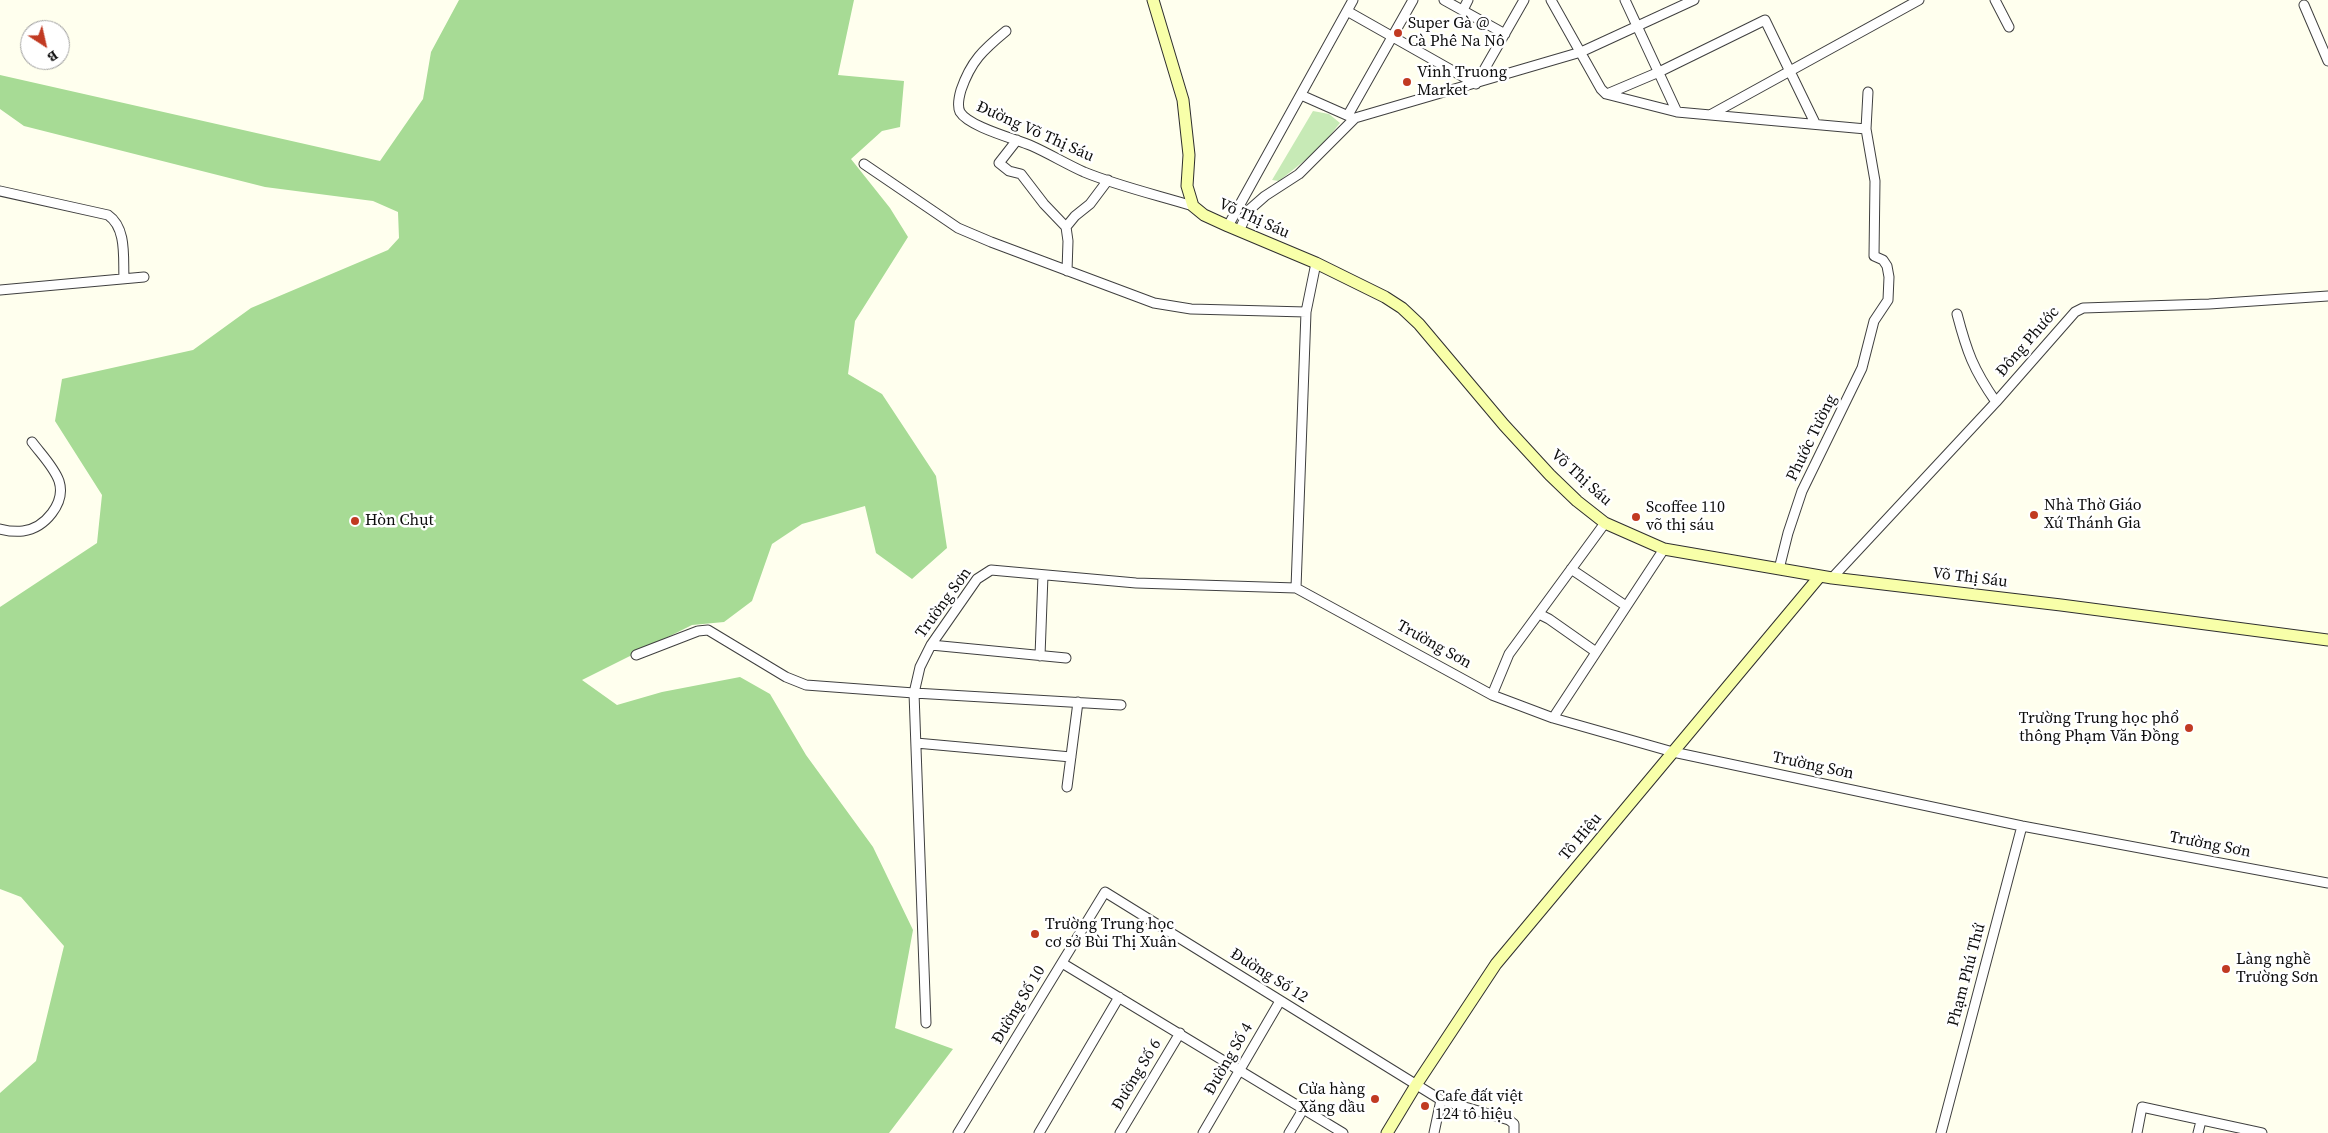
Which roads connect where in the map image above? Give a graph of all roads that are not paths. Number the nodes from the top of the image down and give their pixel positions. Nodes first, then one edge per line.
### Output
1 (1153, 0) edge
2 (1353, 0) edge
3 (1413, 0) edge
4 (1444, 0) edge
5 (1468, 0) edge
6 (1524, 0) edge
7 (1551, 0) edge
8 (1625, 0) edge
9 (1694, 0) edge
10 (1920, 0) edge
11 (1995, 0) edge
12 (2304, 5) dead end
13 (1462, 10) junction
14 (1347, 11) junction
15 (2009, 27) dead end
16 (1638, 28) junction
17 (1006, 31) dead end
18 (1505, 34) junction
19 (1392, 37) junction
20 (1581, 52) junction
21 (2328, 61) edge
22 (1791, 69) junction
23 (1659, 72) junction
24 (1476, 84) junction
25 (1868, 92) dead end
26 (1606, 94) junction
27 (1300, 95) junction
28 (1677, 112) junction
29 (1710, 115) junction
30 (1351, 117) junction
31 (1815, 123) junction
32 (1866, 128) junction
33 (1017, 140) junction
34 (864, 164) dead end
35 (1108, 180) junction
36 (0, 191) edge
37 (1193, 206) junction
38 (1228, 226) junction
39 (1066, 227) junction
40 (1239, 231) junction
41 (1316, 264) junction
42 (1067, 272) junction
43 (144, 277) dead end
44 (124, 278) junction
45 (0, 290) edge
46 (2328, 296) edge
47 (1306, 312) junction
48 (1957, 314) dead end
49 (1996, 402) junction
50 (32, 442) dead end
51 (1605, 523) junction
52 (0, 529) edge
53 (1664, 549) junction
54 (1571, 569) junction
55 (1779, 569) junction
56 (1043, 575) junction
57 (1820, 576) junction
58 (1832, 578) junction
59 (1296, 588) junction
60 (1626, 606) junction
61 (1539, 614) junction
62 (2328, 640) edge
63 (931, 645) junction
64 (1596, 652) junction
65 (636, 655) dead end
66 (1040, 656) junction
67 (1066, 658) dead end
68 (914, 694) junction
69 (1492, 695) junction
70 (1078, 702) junction
71 (1121, 705) dead end
72 (1553, 718) junction
73 (916, 744) junction
74 (1673, 752) junction
75 (1071, 757) junction
76 (1067, 786) dead end
77 (2022, 826) junction
78 (2328, 883) edge
79 (1105, 892) joint
80 (1062, 963) junction
81 (1119, 997) junction
82 (1280, 1000) junction
83 (926, 1023) dead end
84 (1180, 1033) junction
85 (1240, 1069) junction
86 (1416, 1085) junction
87 (1442, 1100) junction
88 (1304, 1108) junction
89 (2201, 1121) junction
90 (1514, 1129) edge
91 (2249, 1132) edge
92 (958, 1133) edge
93 (1039, 1133) edge
94 (1120, 1133) edge
95 (1203, 1133) edge
96 (1289, 1133) edge
97 (1343, 1133) edge
98 (1387, 1133) edge
99 (1434, 1133) edge
100 (1941, 1133) edge
101 (2137, 1133) edge
102 (2198, 1133) edge
103 (2262, 1133) edge

1 - 37 main road, Võ Thị Sáu
2 - 14 street
3 - 19 street
4 - 13 street
5 - 13 street
6 - 18 street
7 - 20 street
8 - 16 street
9 - 16 street
10 - 22 street
11 - 15 street
12 - 21 street
13 - 18 street
14 - 19 street
14 - 27 street
16 - 20 street
16 - 23 street
17 - 33 street, Đường Võ Thị Sáu
18 - 24 street
19 - 24 street
19 - 30 street
20 - 24 street
20 - 26 street
22 - 23 street
22 - 29 street
22 - 31 street
23 - 26 street
23 - 28 street
24 - 30 street
25 - 32 street
26 - 28 street
27 - 30 street
27 - 38 street
28 - 29 street
29 - 31 street
30 - 40 street
31 - 32 street
32 - 55 street, Phước Tường
33 - 35 street, Đường Võ Thị Sáu
33 - 39 street
34 - 42 street
35 - 37 street, Đường Võ Thị Sáu
35 - 39 street
36 - 44 street
37 - 38 main road, Võ Thị Sáu
38 - 40 main road, Võ Thị Sáu
39 - 42 street
40 - 41 main road, Võ Thị Sáu
41 - 47 street
41 - 51 main road, Võ Thị Sáu
42 - 47 street
43 - 44 street
44 - 45 street
46 - 49 street, Đông Phước
47 - 59 street
48 - 49 street
49 - 58 street, Đông Phước
50 - 52 street
51 - 53 main road, Võ Thị Sáu
51 - 54 street
53 - 55 main road, Võ Thị Sáu
53 - 60 street
54 - 60 street
54 - 61 street
55 - 57 main road, Võ Thị Sáu
56 - 59 street, Trường Sơn
56 - 63 street, Trường Sơn
56 - 66 street
57 - 58 main road, Võ Thị Sáu
57 - 74 main road, Tô Hiệu
58 - 62 main road, Võ Thị Sáu
59 - 69 street, Trường Sơn
60 - 64 street
61 - 64 street
61 - 69 street
63 - 66 street
63 - 68 street, Trường Sơn
64 - 72 street
65 - 68 street
66 - 67 street
68 - 70 street
68 - 73 street, Trường Sơn
69 - 72 street, Trường Sơn
70 - 71 street
70 - 75 street
72 - 74 street, Trường Sơn
73 - 75 street
73 - 83 street, Trường Sơn
74 - 77 street, Trường Sơn
74 - 86 main road, Tô Hiệu
75 - 76 street
77 - 78 street, Trường Sơn
77 - 100 street, Phạm Phú Thứ
79 - 80 street, Đường Số 10
79 - 82 street, Đường Số 12
80 - 81 street
80 - 92 street, Đường Số 10
81 - 84 street
81 - 93 street
82 - 85 street, Đường Số 4
82 - 86 street, Đường Số 12
84 - 85 street
84 - 94 street, Đường Số 6
85 - 88 street
85 - 95 street, Đường Số 4
86 - 87 street, Đường Số 12
86 - 98 main road, Tô Hiệu
87 - 90 street, Đường Số 12
87 - 99 street
88 - 96 street
88 - 97 street
89 - 91 street
89 - 101 street
89 - 102 street
91 - 103 street

